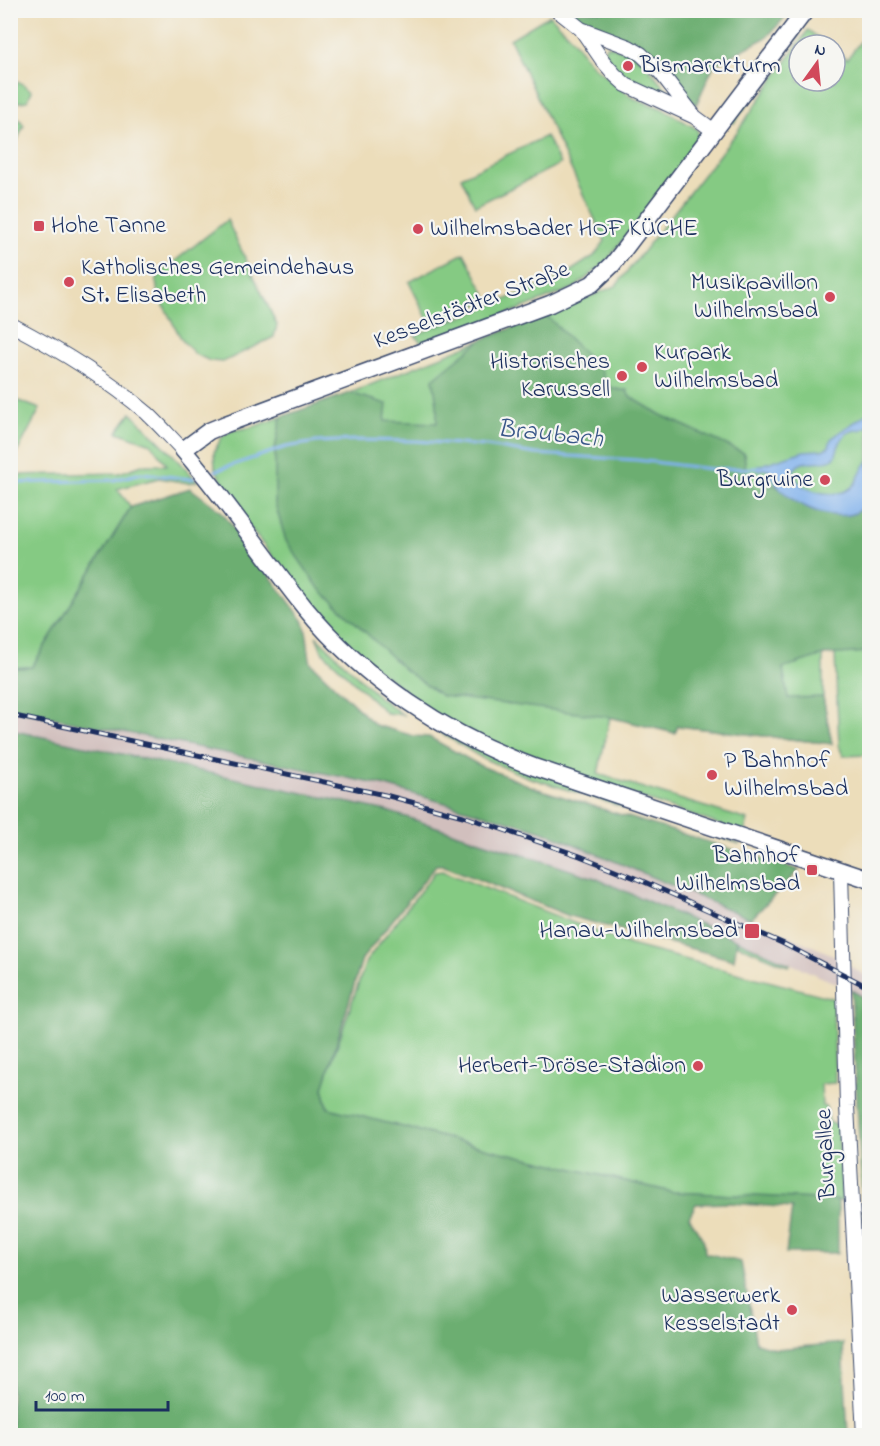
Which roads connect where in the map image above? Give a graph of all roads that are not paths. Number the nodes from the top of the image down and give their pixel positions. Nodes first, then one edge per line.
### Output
1 (556, 10) edge
2 (806, 10) edge
3 (581, 29) junction
4 (695, 117) junction
5 (714, 131) junction
6 (10, 324) edge
7 (183, 450) junction
8 (841, 871) junction
9 (870, 880) edge
10 (864, 1436) edge

1 - 3 street
2 - 5 main road, Kesselstädter Straße
3 - 4 street
3 - 4 street
4 - 5 street
5 - 7 main road, Kesselstädter Straße
6 - 7 street
7 - 8 main road
8 - 9 main road
8 - 10 street, Burgallee

